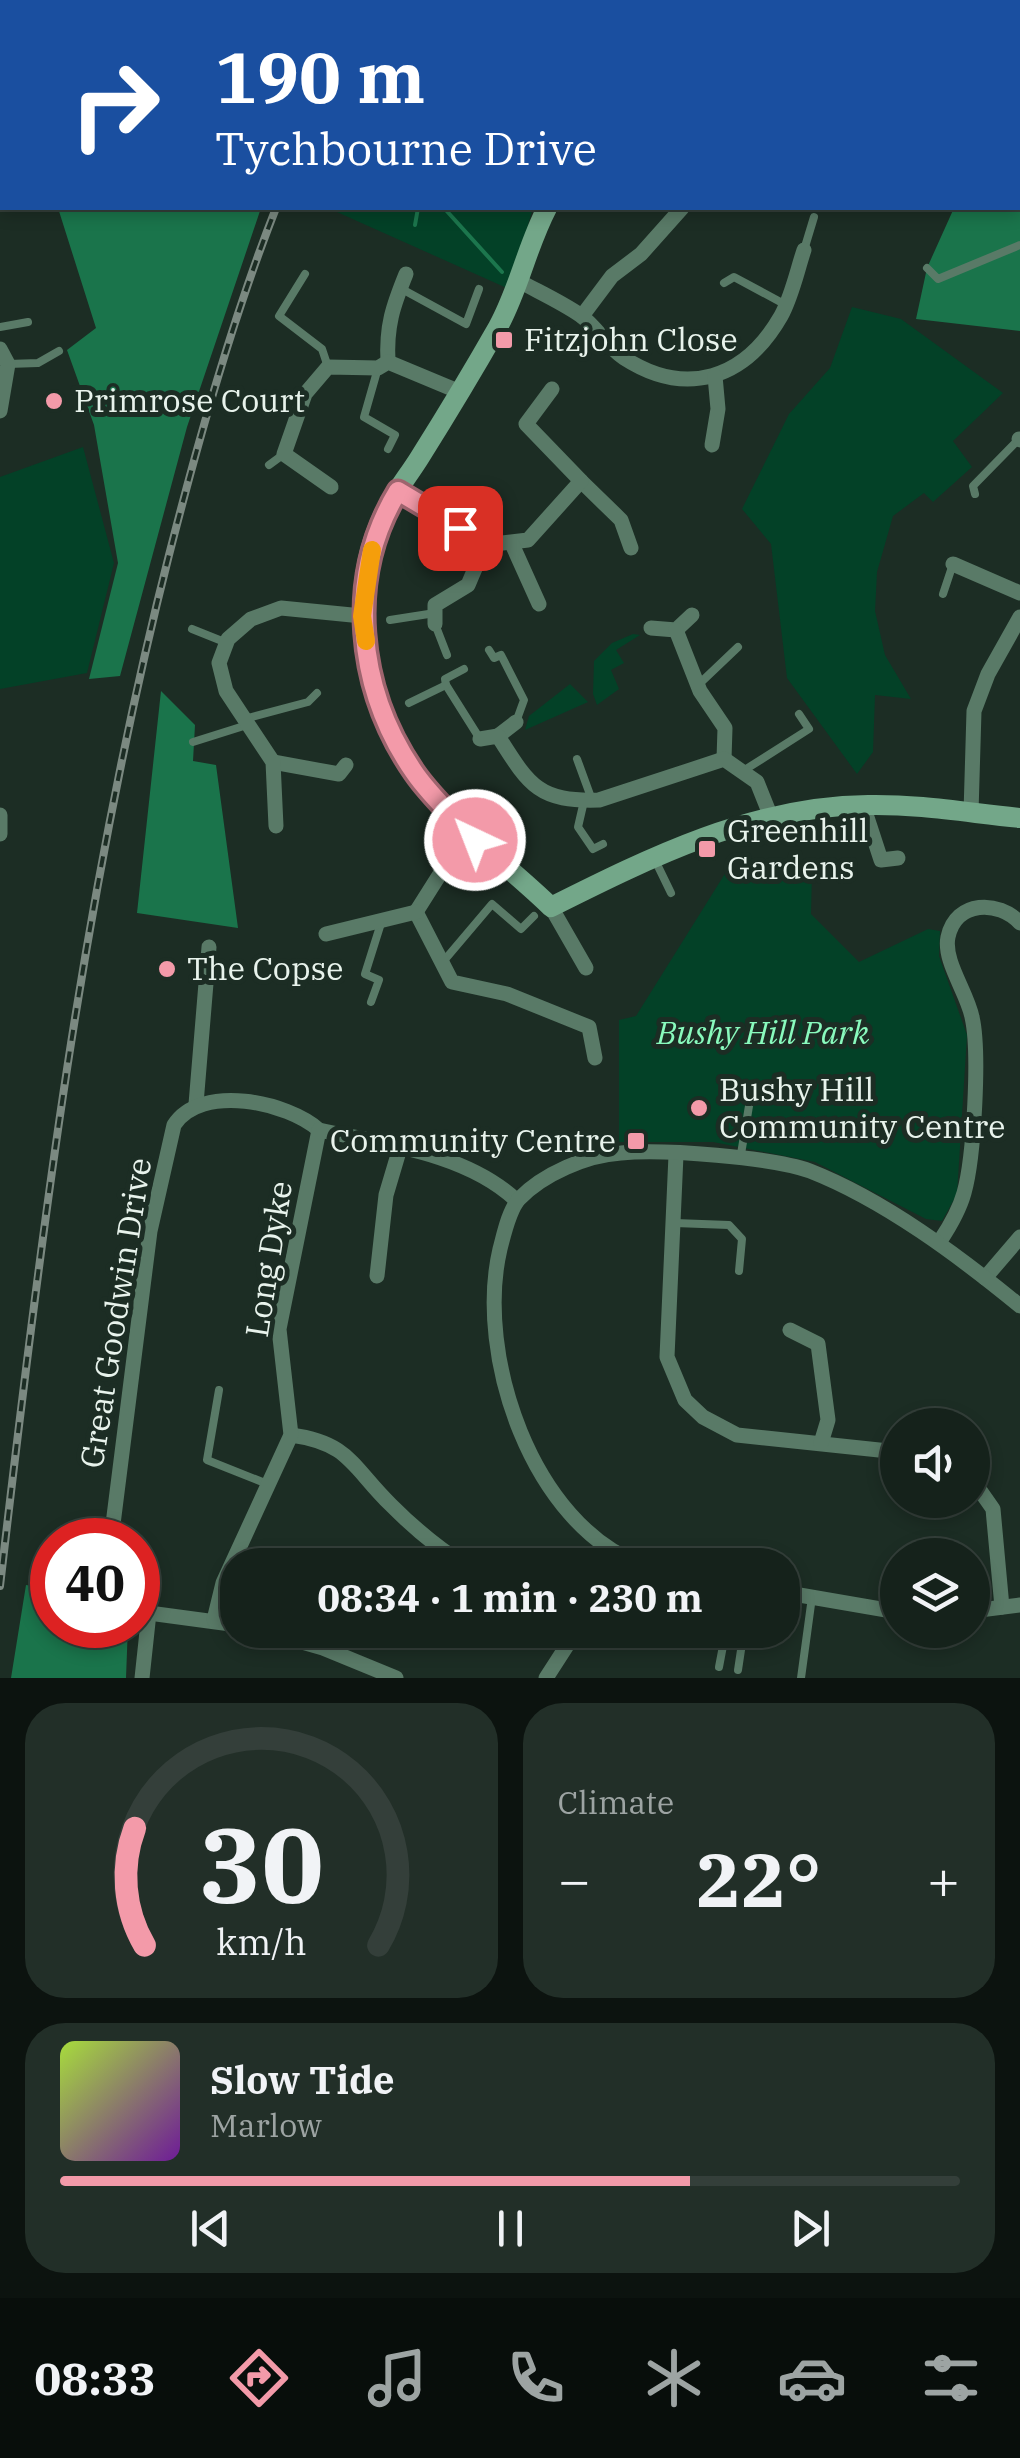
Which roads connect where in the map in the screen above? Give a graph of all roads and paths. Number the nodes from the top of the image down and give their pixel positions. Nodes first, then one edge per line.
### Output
1 (546, 210) edge
2 (681, 210) edge
3 (814, 217) dead end
4 (1020, 245) edge
5 (804, 250) joint
6 (927, 268) dead end
7 (305, 274) dead end
8 (403, 281) joint
9 (519, 281) junction
10 (724, 283) dead end
11 (479, 290) dead end
12 (786, 304) junction
13 (582, 316) junction
14 (28, 322) dead end
15 (0, 326) edge
16 (0, 349) edge
17 (59, 351) dead end
18 (8, 364) junction
19 (383, 365) junction
20 (328, 366) junction
21 (715, 376) junction
22 (552, 388) dead end
23 (460, 392) junction
24 (0, 411) edge
25 (1019, 439) edge
26 (712, 444) dead end
27 (388, 449) dead end
28 (284, 454) junction
29 (269, 465) dead end
30 (581, 481) junction
31 (331, 487) dead end
32 (398, 491) junction
33 (976, 494) dead end
34 (512, 544) junction
35 (486, 545) junction
36 (632, 548) dead end
37 (953, 564) joint
38 (1020, 593) edge
39 (943, 594) dead end
40 (539, 604) dead end
41 (434, 610) junction
42 (692, 615) dead end
43 (362, 616) junction
44 (1020, 617) edge
45 (390, 620) dead end
46 (650, 628) dead end
47 (192, 630) dead end
48 (676, 630) junction
49 (227, 642) junction
50 (738, 648) dead end
51 (489, 650) dead end
52 (447, 655) dead end
53 (464, 669) dead end
54 (446, 685) junction
55 (697, 686) junction
56 (317, 693) dead end
57 (410, 703) dead end
58 (799, 714) dead end
59 (246, 722) junction
60 (516, 722) joint
61 (498, 736) junction
62 (480, 739) joint
63 (193, 742) dead end
64 (577, 759) dead end
65 (724, 759) junction
66 (272, 762) junction
67 (346, 765) dead end
68 (743, 772) junction
69 (588, 800) junction
70 (862, 805) junction
71 (971, 813) junction
72 (0, 815) edge
73 (771, 817) junction
74 (1020, 818) edge
75 (276, 826) dead end
76 (0, 834) edge
77 (475, 840) junction
78 (603, 844) dead end
79 (653, 856) junction
80 (898, 858) dead end
81 (671, 893) dead end
82 (416, 912) junction
83 (542, 912) junction
84 (382, 920) junction
85 (1020, 923) edge
86 (326, 934) dead end
87 (209, 947) dead end
88 (442, 963) junction
89 (586, 968) dead end
90 (371, 1002) dead end
91 (596, 1058) dead end
92 (752, 1088) dead end
93 (196, 1104) junction
94 (319, 1130) junction
95 (400, 1148) junction
96 (676, 1155) junction
97 (740, 1160) junction
98 (517, 1201) junction
99 (675, 1223) junction
100 (1020, 1237) edge
101 (940, 1241) junction
102 (739, 1271) dead end
103 (377, 1276) dead end
104 (985, 1278) junction
105 (1020, 1306) edge
106 (790, 1330) dead end
107 (219, 1390) dead end
108 (292, 1435) junction
109 (821, 1443) junction
110 (880, 1450) edge
111 (270, 1485) junction
112 (990, 1505) edge
113 (114, 1518) edge
114 (443, 1548) edge
115 (606, 1548) edge
116 (800, 1594) edge
117 (812, 1596) junction
118 (1020, 1605) edge
119 (1002, 1607) junction
120 (990, 1609) edge
121 (880, 1610) edge
122 (160, 1612) edge
123 (214, 1620) junction
124 (220, 1621) edge
125 (142, 1648) edge
126 (324, 1648) edge
127 (565, 1648) edge
128 (723, 1648) edge
129 (741, 1648) edge
130 (720, 1666) dead end
131 (738, 1670) dead end
132 (142, 1678) edge
133 (396, 1678) edge
134 (546, 1678) edge
135 (802, 1678) edge

1 - 9 street
2 - 13 street
3 - 5 lane
4 - 6 lane
5 - 12 street
7 - 20 lane
8 - 11 lane
8 - 19 street
9 - 13 street
9 - 23 street
10 - 12 lane
12 - 21 street
13 - 21 street
14 - 15 lane
16 - 18 street
17 - 18 lane
18 - 24 street
19 - 20 street
19 - 23 street
19 - 27 lane
20 - 28 street
21 - 26 street
22 - 30 street
23 - 32 street
25 - 33 lane
28 - 29 lane
28 - 31 street
30 - 34 street
30 - 36 street
32 - 35 street
32 - 43 street
34 - 35 street
34 - 40 street
35 - 41 street
37 - 38 street
37 - 39 lane
41 - 45 lane
41 - 52 lane
42 - 48 street
43 - 49 street
43 - 77 street
44 - 71 street
46 - 48 street
47 - 49 lane
48 - 55 street
49 - 59 street
50 - 55 lane
51 - 60 lane
53 - 54 lane
54 - 57 lane
54 - 62 lane
55 - 65 street
56 - 59 lane
58 - 68 lane
59 - 63 lane
59 - 66 street
60 - 61 street
61 - 62 street
61 - 69 street
64 - 69 lane
65 - 68 street
65 - 69 street
66 - 67 street
66 - 75 street
68 - 73 street
69 - 78 lane
70 - 71 street
70 - 73 street
70 - 80 street
71 - 74 street
72 - 76 street
73 - 79 street
77 - 82 street
77 - 83 street
79 - 81 lane
79 - 83 street
82 - 84 street
82 - 88 street
83 - 88 lane
83 - 89 street
84 - 86 street
84 - 90 lane
85 - 101 street
87 - 93 street, Great Goodwin Drive
88 - 91 street
92 - 97 lane
93 - 94 street
93 - 113 street, Great Goodwin Drive
94 - 95 street
94 - 108 street, Long Dyke
95 - 98 street
95 - 103 street
96 - 97 street
96 - 98 street
96 - 99 street
97 - 101 street
98 - 115 street
99 - 102 lane
99 - 109 street
100 - 104 street
101 - 104 street
104 - 105 street
106 - 109 street
107 - 111 lane
108 - 111 street
108 - 114 street
109 - 110 street
111 - 123 street
112 - 119 street
116 - 117 street
117 - 121 street
117 - 135 lane
118 - 119 street
119 - 120 street
122 - 123 street
123 - 124 street
125 - 132 street
126 - 133 street
127 - 134 street
128 - 130 lane
129 - 131 lane

